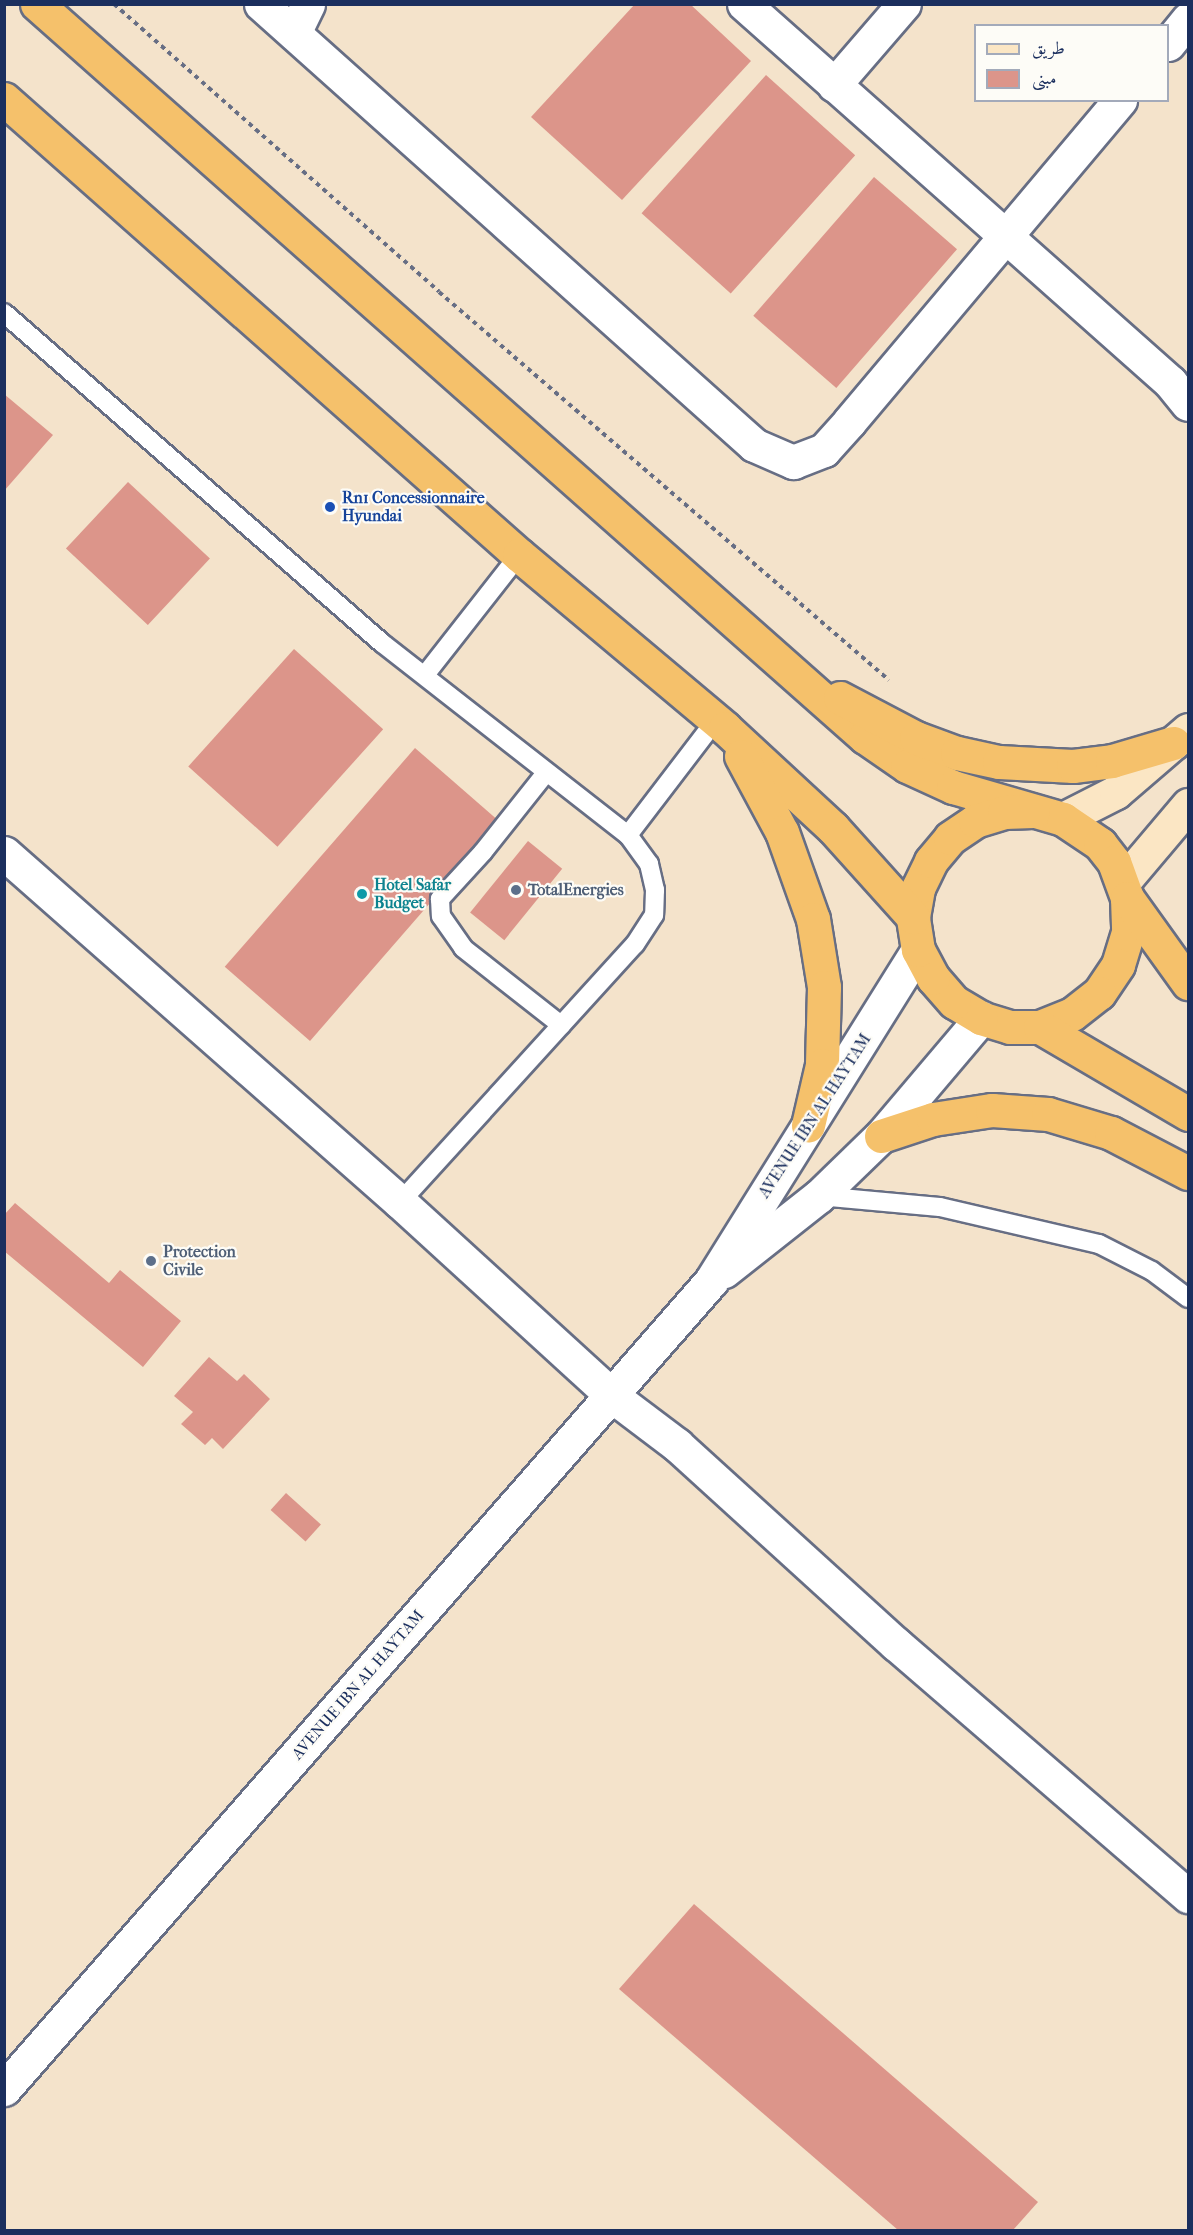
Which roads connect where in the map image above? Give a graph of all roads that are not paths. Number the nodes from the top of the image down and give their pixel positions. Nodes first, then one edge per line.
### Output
1 (37, 4) edge
2 (261, 4) edge
3 (308, 4) edge
4 (744, 4) edge
5 (904, 4) edge
6 (1188, 19) edge
7 (294, 33) junction
8 (1169, 42) edge
9 (834, 85) junction
10 (4, 99) edge
11 (1118, 102) edge
12 (1006, 238) junction
13 (4, 312) edge
14 (1182, 386) edge
15 (519, 555) junction
16 (425, 675) junction
17 (799, 676) junction
18 (721, 724) junction
19 (1181, 737) edge
20 (544, 774) junction
21 (1188, 804) edge
22 (1048, 815) junction
23 (628, 836) junction
24 (4, 854) edge
25 (1125, 890) junction
26 (913, 917) junction
27 (918, 950) junction
28 (1188, 983) edge
29 (981, 1018) junction
30 (561, 1025) junction
31 (1040, 1027) junction
32 (1188, 1114) edge
33 (808, 1125) junction
34 (881, 1136) junction
35 (1188, 1173) edge
36 (819, 1196) junction
37 (400, 1202) junction
38 (711, 1281) junction
39 (1188, 1298) edge
40 (612, 1395) junction
41 (1188, 1896) edge
42 (4, 2089) edge

1 - 17 highway
2 - 7 street
3 - 7 street
4 - 9 street
5 - 9 street
6 - 8 street
7 - 12 street
9 - 12 street
10 - 15 highway
11 - 12 street
12 - 14 street
13 - 16 lane
15 - 16 lane
15 - 18 highway
16 - 20 lane
17 - 19 highway
17 - 22 highway
18 - 23 lane
18 - 26 highway
18 - 33 highway
19 - 22 street
20 - 23 lane
20 - 30 lane
21 - 25 street
22 - 25 highway
22 - 26 highway
23 - 30 lane
24 - 37 street
25 - 28 highway
25 - 31 highway
26 - 27 highway
27 - 29 highway
27 - 33 street, AVENUE IBN AL HAYTAM
29 - 31 highway
29 - 34 street, AVENUE IBN AL HAYTAM
30 - 37 lane
31 - 32 highway
33 - 38 street, AVENUE IBN AL HAYTAM
34 - 35 highway
34 - 36 street, AVENUE IBN AL HAYTAM
36 - 38 street, AVENUE IBN AL HAYTAM
36 - 39 lane
37 - 40 street
38 - 40 street, AVENUE IBN AL HAYTAM
40 - 41 street
40 - 42 street, AVENUE IBN AL HAYTAM

